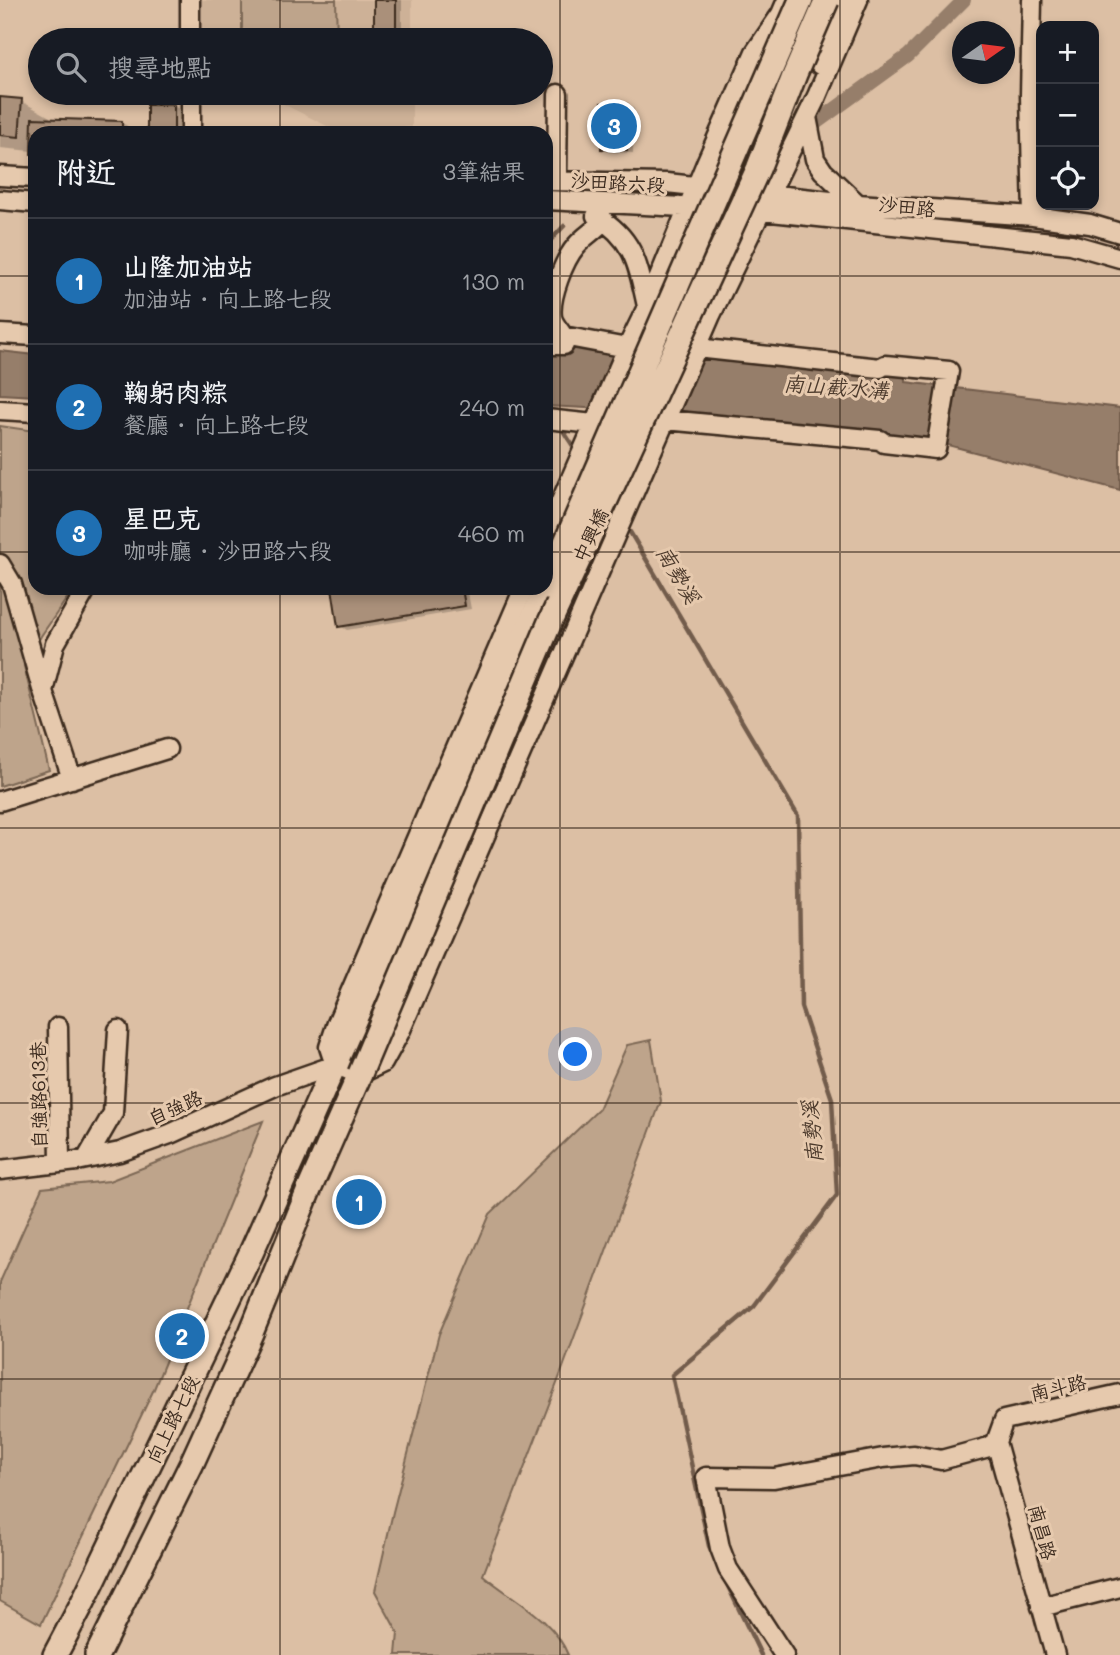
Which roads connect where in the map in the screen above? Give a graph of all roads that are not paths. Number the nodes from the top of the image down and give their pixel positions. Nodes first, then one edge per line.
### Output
1 (190, 0) edge
2 (775, 0) edge
3 (787, 0) edge
4 (801, 0) edge
5 (827, 0) edge
6 (842, 0) edge
7 (858, 0) edge
8 (1032, 0) edge
9 (190, 28) edge
10 (743, 79) junction
11 (558, 94) dead end
12 (817, 96) junction
13 (191, 105) edge
14 (807, 117) junction
15 (191, 126) edge
16 (553, 166) edge
17 (0, 176) edge
18 (28, 178) edge
19 (553, 181) edge
20 (697, 186) junction
21 (0, 200) edge
22 (553, 200) edge
23 (572, 201) junction
24 (28, 202) edge
25 (766, 203) junction
26 (858, 204) junction
27 (689, 207) junction
28 (1033, 216) junction
29 (604, 220) junction
30 (1120, 233) edge
31 (1120, 258) edge
32 (553, 301) edge
33 (647, 307) junction
34 (553, 321) edge
35 (0, 334) edge
36 (28, 336) edge
37 (626, 348) junction
38 (696, 348) junction
39 (0, 410) edge
40 (28, 412) edge
41 (553, 420) edge
42 (666, 420) junction
43 (593, 424) junction
44 (553, 519) edge
45 (0, 564) edge
46 (553, 572) edge
47 (83, 595) edge
48 (521, 595) edge
49 (543, 595) edge
50 (43, 691) junction
51 (167, 750) dead end
52 (72, 779) junction
53 (0, 801) edge
54 (58, 1027) dead end
55 (118, 1030) dead end
56 (335, 1065) junction
57 (360, 1074) junction
58 (87, 1158) junction
59 (60, 1163) junction
60 (0, 1169) edge
61 (1120, 1394) edge
62 (996, 1442) junction
63 (1120, 1587) edge
64 (1041, 1607) junction
65 (55, 1655) edge
66 (97, 1655) edge
67 (784, 1655) edge
68 (1055, 1655) edge

1 - 9 street
2 - 10 street
3 - 10 street
4 - 46 main road, 中興橋, bridge
5 - 57 main road, 中興橋, bridge
6 - 12 street
7 - 12 street
8 - 28 street
10 - 20 street
11 - 16 street
12 - 14 street
13 - 15 street
14 - 25 street
14 - 26 street
17 - 18 street
19 - 20 street, 沙田路六段
20 - 25 street, 沙田路
20 - 27 street
21 - 24 street
22 - 23 street, 沙田路六段
23 - 27 street, 沙田路六段
23 - 29 street
25 - 26 street, 沙田路
25 - 27 street, 沙田路
25 - 31 street, 沙田路
25 - 38 street
26 - 28 street, 沙田路
27 - 33 street
28 - 30 street, 沙田路
29 - 32 street
29 - 33 street
33 - 37 street
34 - 37 street
35 - 36 street
37 - 43 street
38 - 42 street
38 - 42 street
39 - 40 street
41 - 43 street
42 - 57 street
43 - 44 street
45 - 50 street
47 - 50 street
48 - 56 street
49 - 56 main road, 中興橋
50 - 52 street
51 - 52 street
52 - 53 street
54 - 59 street, 自強路613巷
55 - 58 street
56 - 57 street
56 - 58 street, 自強路
56 - 65 main road, 向上路七段
57 - 66 main road, 向上路七段
58 - 59 street, 自強路
59 - 60 street, 自強路
61 - 62 street, 南斗路
62 - 64 street, 南昌路
62 - 67 street
63 - 64 street
64 - 68 street, 南昌路

